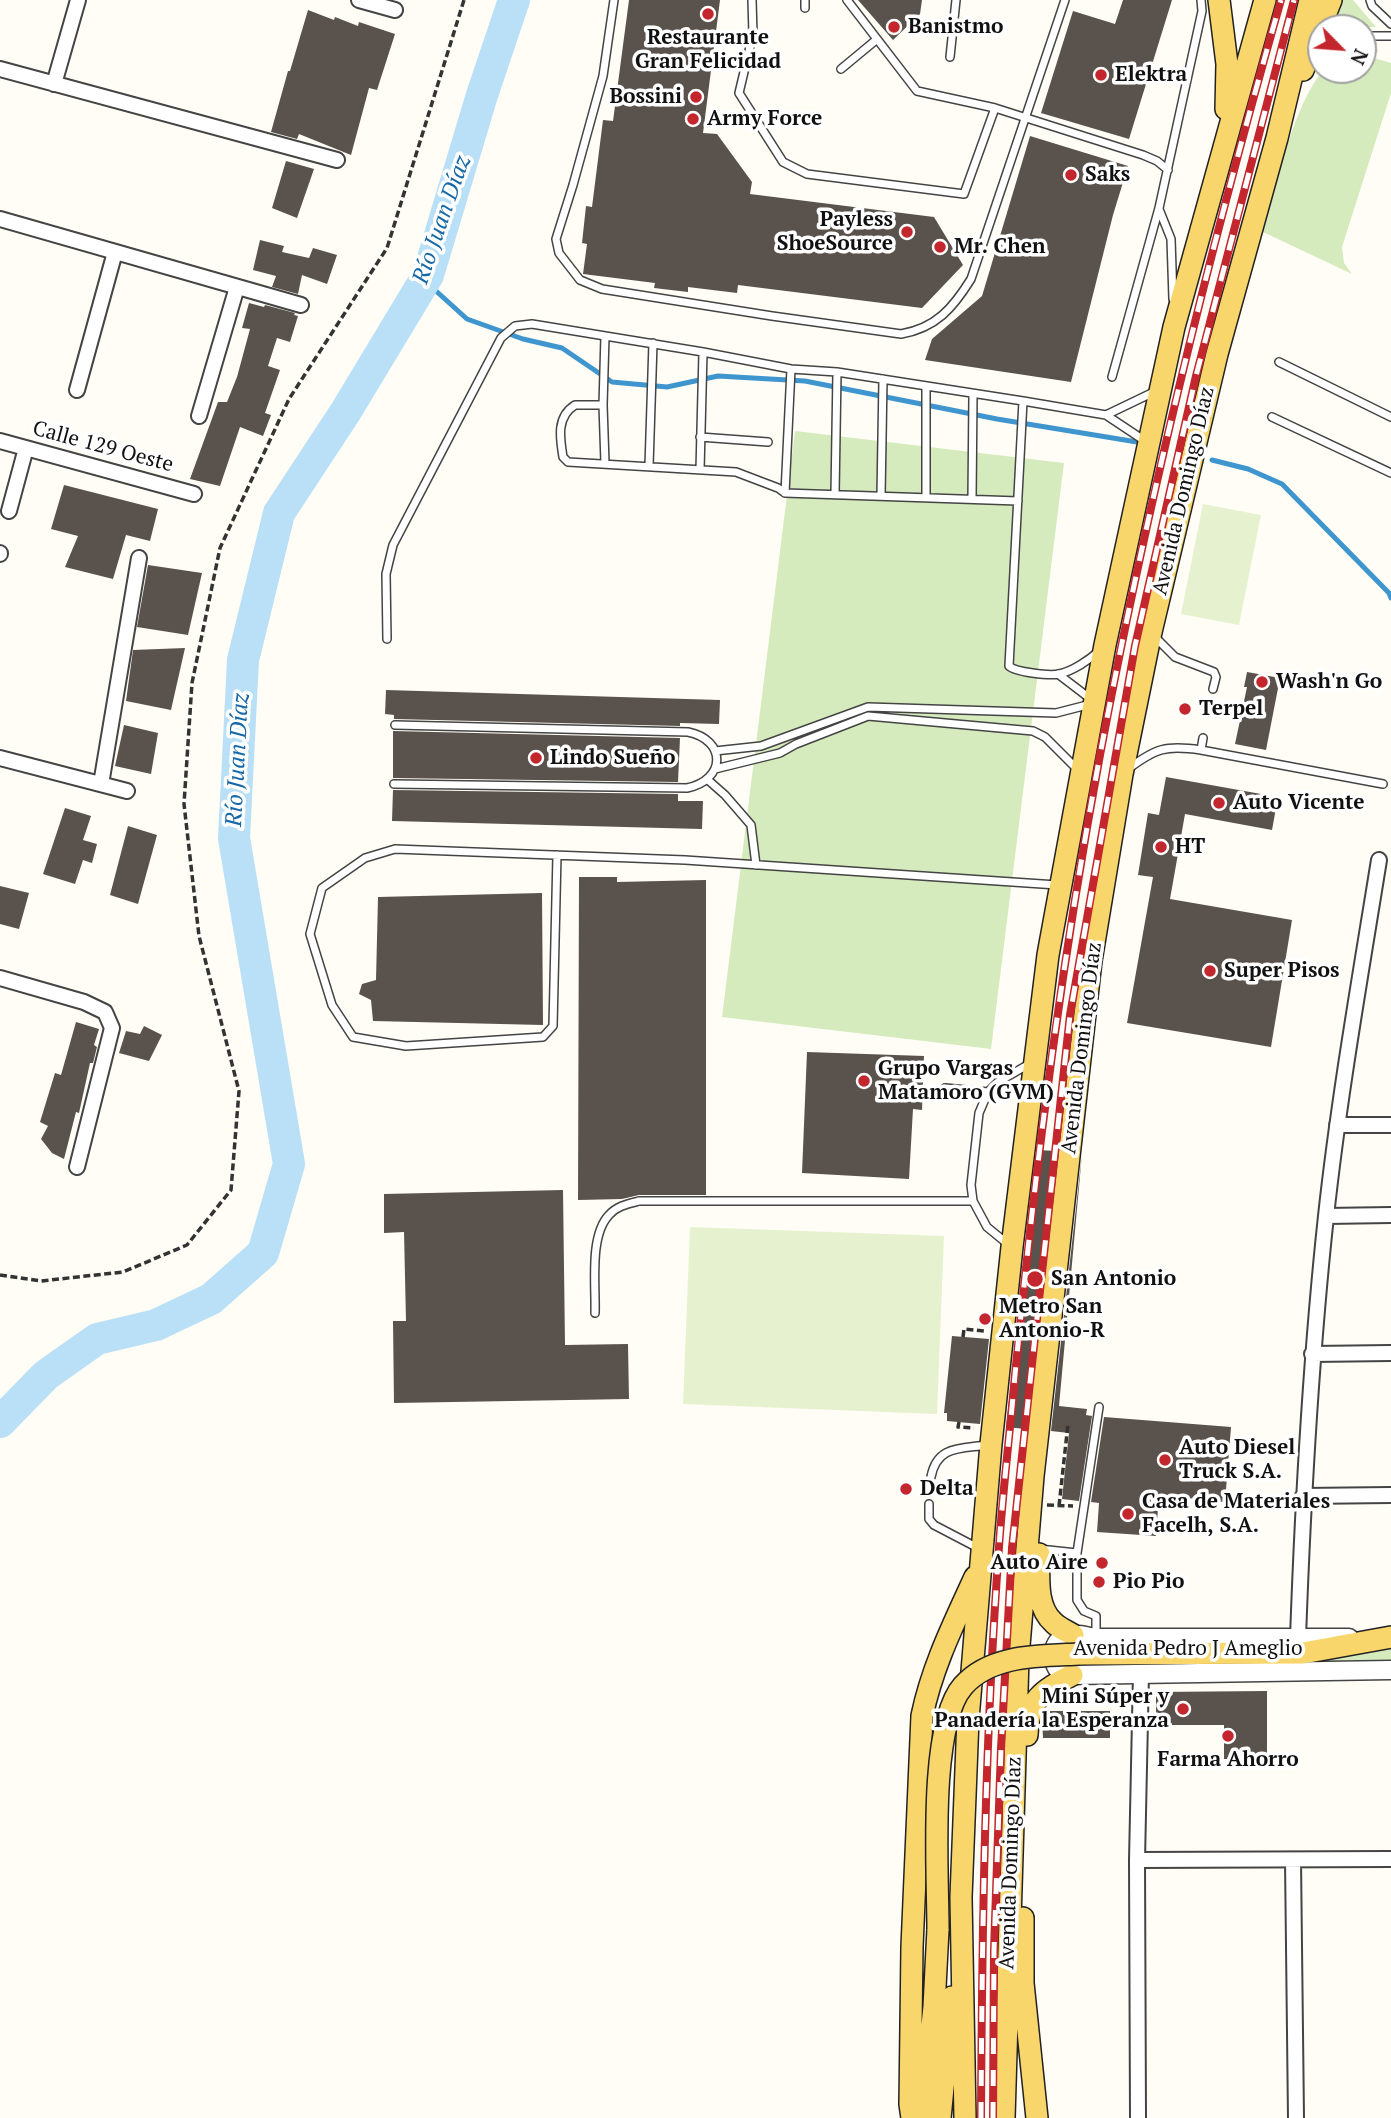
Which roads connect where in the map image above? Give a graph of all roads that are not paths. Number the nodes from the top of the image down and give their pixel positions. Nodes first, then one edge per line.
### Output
1 (78, 0) edge
2 (359, 0) edge
3 (614, 0) edge
4 (752, 0) edge
5 (847, 0) edge
6 (956, 0) edge
7 (1065, 0) edge
8 (1201, 0) edge
9 (1219, 0) edge
10 (1265, 0) edge
11 (1310, 0) edge
12 (1370, 0) edge
13 (395, 10) dead end
14 (1391, 24) edge
15 (753, 34) junction
16 (876, 40) junction
17 (760, 42) dead end
18 (950, 57) dead end
19 (0, 69) edge
20 (841, 69) dead end
21 (1307, 70) edge
22 (54, 84) junction
23 (995, 107) junction
24 (1025, 118) junction
25 (1277, 138) junction
26 (1225, 140) junction
27 (337, 160) dead end
28 (1168, 170) junction
29 (1158, 208) junction
30 (0, 219) edge
31 (115, 252) junction
32 (237, 287) junction
33 (301, 305) dead end
34 (1174, 327) junction
35 (605, 336) junction
36 (653, 344) junction
37 (702, 352) junction
38 (1279, 362) dead end
39 (791, 369) junction
40 (837, 372) junction
41 (1112, 377) dead end
42 (883, 379) junction
43 (926, 387) junction
44 (1160, 389) junction
45 (77, 390) dead end
46 (973, 395) junction
47 (1023, 401) junction
48 (603, 405) junction
49 (1107, 415) junction
50 (199, 416) dead end
51 (1272, 417) dead end
52 (1391, 417) edge
53 (701, 437) junction
54 (0, 441) edge
55 (768, 442) dead end
56 (1149, 443) junction
57 (26, 449) junction
58 (605, 463) junction
59 (649, 466) junction
60 (700, 470) junction
61 (1391, 473) edge
62 (194, 494) dead end
63 (785, 494) junction
64 (835, 494) junction
65 (881, 496) junction
66 (926, 497) junction
67 (972, 499) junction
68 (1018, 501) junction
69 (9, 511) dead end
70 (139, 558) dead end
71 (1151, 632) junction
72 (387, 639) dead end
73 (1105, 645) junction
74 (1058, 674) junction
75 (1213, 689) dead end
76 (1095, 703) junction
77 (395, 724) dead end
78 (1203, 738) dead end
79 (1201, 750) junction
80 (715, 751) junction
81 (0, 758) edge
82 (715, 769) junction
83 (1122, 774) junction
84 (1081, 775) junction
85 (708, 780) junction
86 (101, 784) junction
87 (394, 784) dead end
88 (1383, 784) dead end
89 (127, 791) dead end
90 (557, 855) junction
91 (1379, 860) dead end
92 (756, 865) junction
93 (1061, 886) junction
94 (0, 978) edge
95 (1035, 1061) junction
96 (945, 1088) dead end
97 (988, 1092) junction
98 (1337, 1125) junction
99 (1391, 1125) edge
100 (77, 1167) dead end
101 (973, 1201) junction
102 (1391, 1214) edge
103 (1326, 1216) junction
104 (1012, 1247) junction
105 (595, 1313) dead end
106 (1391, 1353) edge
107 (1312, 1354) junction
108 (1099, 1407) dead end
109 (992, 1444) junction
110 (1032, 1476) junction
111 (931, 1477) dead end
112 (1391, 1495) edge
113 (1303, 1496) junction
114 (929, 1504) dead end
115 (1039, 1548) junction
116 (1077, 1553) junction
117 (982, 1556) junction
118 (1391, 1637) edge
119 (1096, 1638) junction
120 (1298, 1638) junction
121 (1076, 1644) junction
122 (1391, 1670) edge
123 (1141, 1673) junction
124 (1072, 1675) junction
125 (1391, 1859) edge
126 (1137, 1860) junction
127 (1293, 1860) junction
128 (961, 1897) junction
129 (1003, 2091) junction
130 (912, 2118) edge
131 (922, 2118) edge
132 (940, 2118) edge
133 (965, 2118) edge
134 (1004, 2118) edge
135 (1016, 2118) edge
136 (1037, 2118) edge
137 (1138, 2118) edge
138 (1296, 2118) edge

1 - 22 street
2 - 13 street
3 - 24 lane
4 - 15 lane
5 - 16 lane
6 - 18 lane
7 - 24 lane
8 - 28 lane
9 - 26 main road
10 - 26 main road, Avenida Domingo Díaz
11 - 25 main road, Avenida Domingo Díaz
12 - 14 lane
15 - 17 lane
15 - 23 lane
16 - 20 lane
16 - 23 lane
19 - 22 street
21 - 25 main road
22 - 27 street
23 - 24 lane
24 - 28 lane
25 - 71 main road, Avenida Domingo Díaz
26 - 34 main road, Avenida Domingo Díaz
28 - 29 lane
29 - 34 lane
29 - 41 lane
30 - 31 street
31 - 32 street
31 - 45 street
32 - 33 street
32 - 50 street
34 - 44 main road, Avenida Domingo Díaz
35 - 36 lane
35 - 48 lane
35 - 72 lane
36 - 37 lane
36 - 59 lane
37 - 39 lane
37 - 53 lane
38 - 52 lane
39 - 40 lane
39 - 63 lane
40 - 42 lane
40 - 64 lane
42 - 43 lane
42 - 65 lane
43 - 46 lane
43 - 66 lane
44 - 49 lane
44 - 56 main road, Avenida Domingo Díaz
46 - 47 lane
46 - 67 lane
47 - 49 lane
47 - 68 lane
48 - 58 lane
48 - 58 lane
49 - 56 lane
51 - 61 lane
53 - 55 lane
53 - 60 lane
54 - 57 street, Calle 129 Oeste
56 - 73 main road, Avenida Domingo Díaz
57 - 62 street, Calle 129 Oeste
57 - 69 street
58 - 59 lane
59 - 60 lane
60 - 63 lane
63 - 64 lane
64 - 65 lane
65 - 66 lane
66 - 67 lane
67 - 68 lane
68 - 74 lane
70 - 86 street
71 - 75 lane
71 - 83 main road, Avenida Domingo Díaz
73 - 74 lane
73 - 76 main road, Avenida Domingo Díaz
74 - 76 lane
76 - 80 lane
76 - 84 main road, Avenida Domingo Díaz
77 - 80 lane
78 - 79 lane
79 - 83 lane
79 - 88 lane
80 - 82 lane
81 - 86 street
82 - 84 lane
82 - 85 lane
83 - 110 main road, Avenida Domingo Díaz
84 - 93 main road, Avenida Domingo Díaz
85 - 87 lane
85 - 92 lane
86 - 89 street
90 - 90 lane
90 - 92 lane
91 - 98 street
92 - 93 lane
93 - 95 main road, Avenida Domingo Díaz
94 - 100 street
95 - 97 lane
95 - 104 main road, Avenida Domingo Díaz
96 - 97 lane
97 - 101 lane
98 - 99 street
98 - 103 street
101 - 104 lane
101 - 105 lane
102 - 103 street
103 - 107 street
104 - 109 main road, Avenida Domingo Díaz
106 - 107 street
107 - 113 street
108 - 116 lane
109 - 111 lane
109 - 117 main road, Avenida Domingo Díaz
110 - 115 main road
110 - 129 main road, Avenida Domingo Díaz
112 - 113 street
113 - 120 street
114 - 117 lane
115 - 116 lane
115 - 121 main road
116 - 119 lane
117 - 128 main road, Avenida Domingo Díaz
117 - 130 main road
118 - 120 street, Avenida Pedro J Ameglio
118 - 121 main road
119 - 120 street, Avenida Pedro J Ameglio
119 - 121 street, Avenida Pedro J Ameglio
121 - 124 street, Avenida Pedro J Ameglio
121 - 131 main road, bridge
122 - 123 street, Avenida Pedro J Ameglio
123 - 124 street, Avenida Pedro J Ameglio
123 - 126 street
124 - 136 main road
125 - 127 street
126 - 127 street
126 - 137 street
127 - 138 street
128 - 132 main road
128 - 133 main road, Avenida Domingo Díaz
129 - 134 main road, Avenida Domingo Díaz
129 - 135 main road

